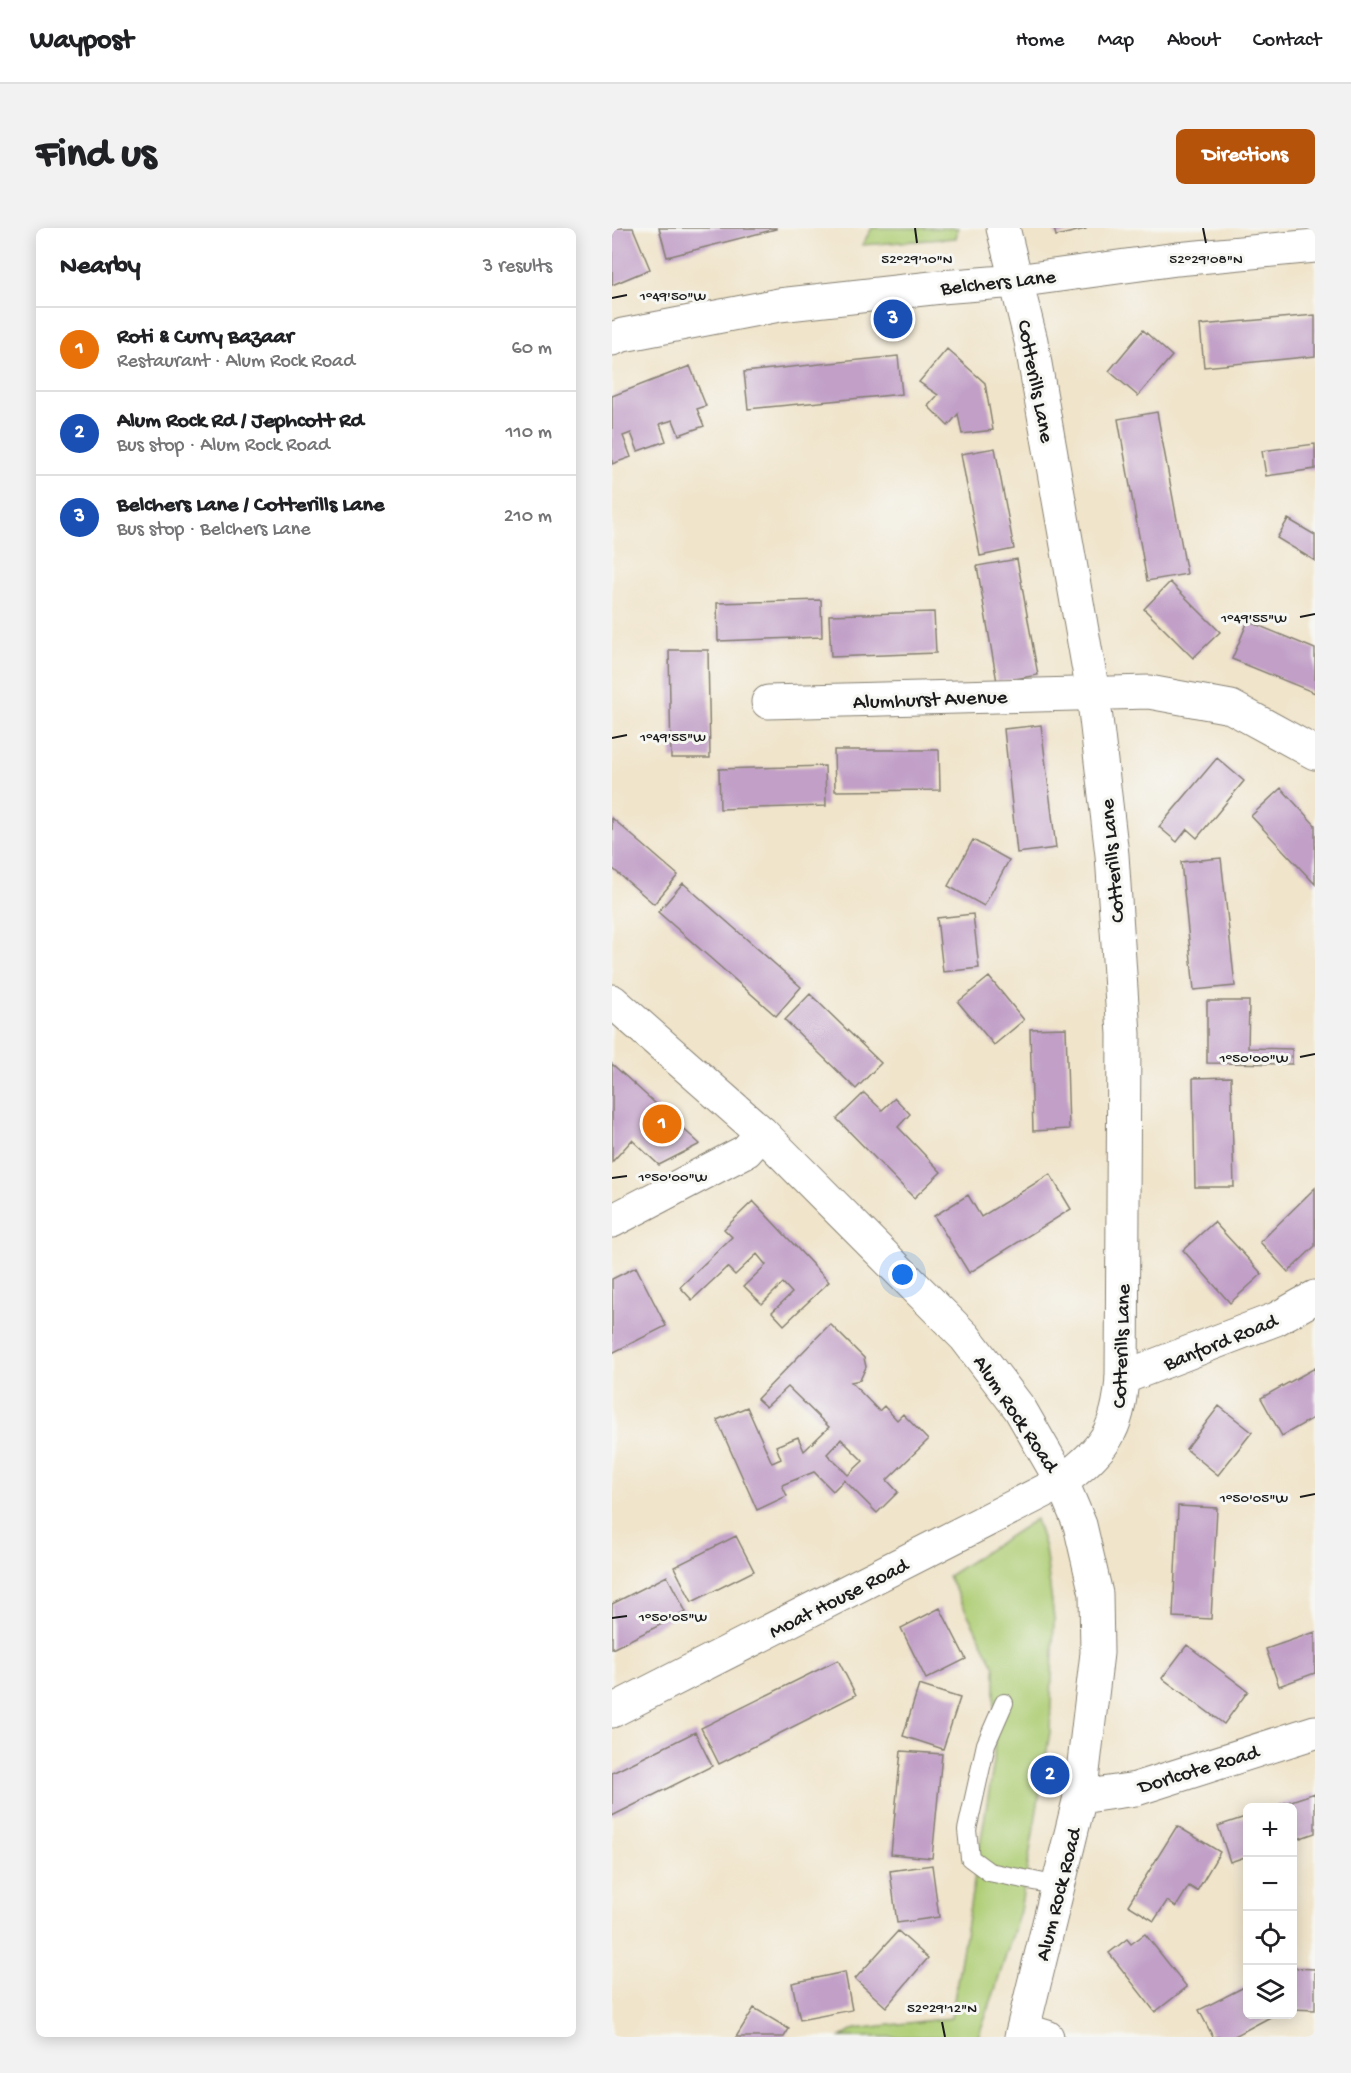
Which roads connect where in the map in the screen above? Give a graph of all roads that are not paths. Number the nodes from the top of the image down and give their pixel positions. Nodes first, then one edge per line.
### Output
1 (1003, 228) edge
2 (1315, 246) edge
3 (1016, 281) junction
4 (612, 339) edge
5 (1093, 693) junction
6 (768, 702) dead end
7 (1315, 753) edge
8 (612, 1001) edge
9 (762, 1132) junction
10 (612, 1221) edge
11 (1315, 1297) edge
12 (1122, 1378) junction
13 (1062, 1482) junction
14 (1004, 1703) dead end
15 (612, 1712) edge
16 (1315, 1732) edge
17 (1080, 1797) junction
18 (1059, 1886) junction
19 (1031, 2035) edge

1 - 3 street, Cotterills Lane
2 - 3 street, Belchers Lane
3 - 4 street, Belchers Lane
3 - 5 street, Cotterills Lane
5 - 6 street, Alumhurst Avenue
5 - 7 street
5 - 12 street, Cotterills Lane
8 - 9 street, Alum Rock Road
9 - 10 street
9 - 13 street, Alum Rock Road
11 - 12 street, Banford Road
12 - 13 street, Cotterills Lane
13 - 15 street, Moat House Road
13 - 17 street, Alum Rock Road
14 - 18 lane
16 - 17 street, Dorlcote Road
17 - 18 street, Alum Rock Road
18 - 19 street, Alum Rock Road

